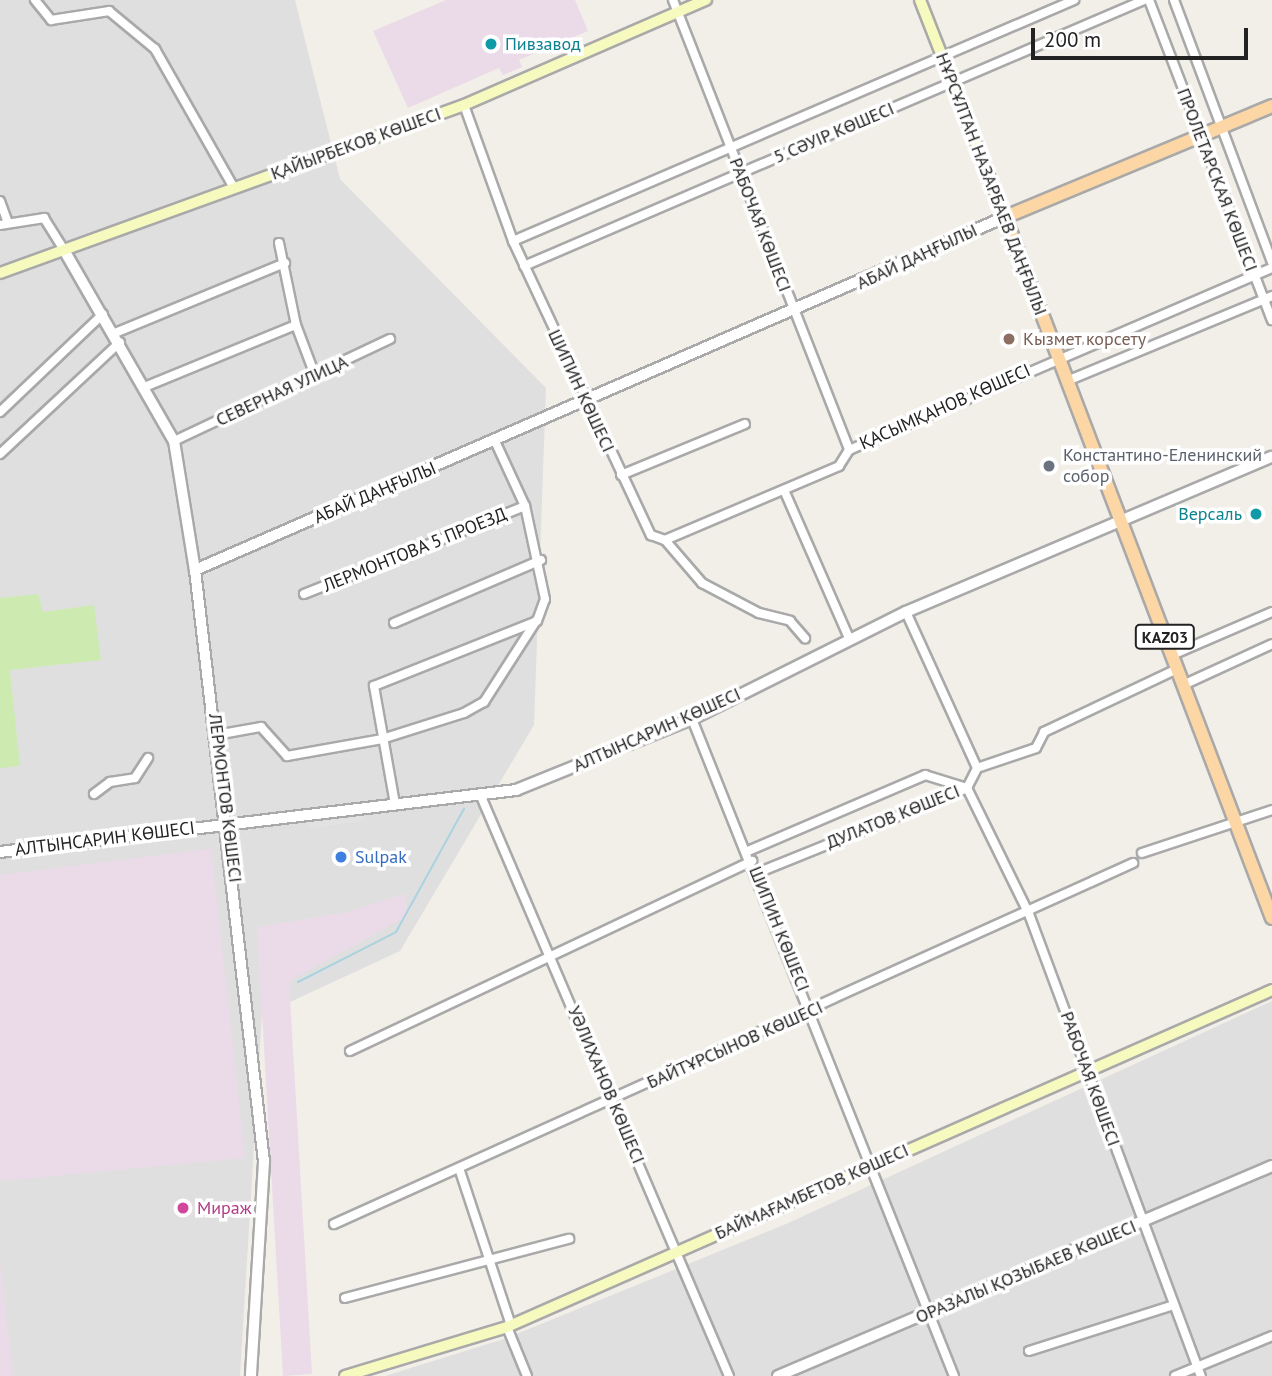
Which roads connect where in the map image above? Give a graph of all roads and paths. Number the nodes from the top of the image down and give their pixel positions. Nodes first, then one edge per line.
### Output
1 (35, 0) edge
2 (673, 0) edge
3 (706, 0) edge
4 (920, 0) edge
5 (1074, 0) edge
6 (1147, 0) edge
7 (1174, 0) edge
8 (678, 13) junction
9 (942, 57) junction
10 (952, 83) junction
11 (464, 105) junction
12 (1272, 106) edge
13 (1220, 128) junction
14 (1200, 137) junction
15 (731, 147) junction
16 (741, 173) junction
17 (234, 188) junction
18 (0, 201) edge
19 (1005, 217) junction
20 (4, 224) edge
21 (513, 241) junction
22 (279, 243) dead end
23 (64, 250) junction
24 (1272, 262) edge
25 (285, 263) junction
26 (524, 266) junction
27 (1272, 268) edge
28 (0, 273) edge
29 (1255, 275) junction
30 (1268, 298) edge
31 (793, 313) junction
32 (103, 314) junction
33 (1272, 320) edge
34 (296, 326) junction
35 (117, 338) junction
36 (390, 339) dead end
37 (1058, 357) junction
38 (316, 378) junction
39 (1067, 381) junction
40 (147, 386) junction
41 (585, 402) junction
42 (0, 412) edge
43 (745, 424) dead end
44 (174, 441) junction
45 (495, 441) junction
46 (849, 450) junction
47 (0, 454) edge
48 (1272, 457) edge
49 (621, 475) junction
50 (784, 490) junction
51 (525, 506) junction
52 (1120, 519) junction
53 (665, 540) junction
54 (541, 560) junction
55 (195, 570) junction
56 (304, 594) dead end
57 (906, 612) junction
58 (1272, 612) edge
59 (537, 621) junction
60 (394, 623) dead end
61 (805, 638) dead end
62 (850, 640) junction
63 (1272, 644) edge
64 (1172, 655) junction
65 (1177, 669) junction
66 (1183, 685) junction
67 (692, 719) junction
68 (216, 735) junction
69 (382, 739) junction
70 (148, 758) dead end
71 (975, 771) junction
72 (968, 785) junction
73 (94, 794) dead end
74 (480, 794) junction
75 (395, 804) junction
76 (1272, 810) edge
77 (229, 824) junction
78 (1237, 825) junction
79 (748, 851) junction
80 (0, 852) edge
81 (1142, 853) dead end
82 (752, 861) junction
83 (1133, 863) dead end
84 (757, 873) junction
85 (1029, 914) junction
86 (1272, 918) edge
87 (551, 956) junction
88 (1272, 990) edge
89 (811, 1011) junction
90 (350, 1051) dead end
91 (1086, 1071) junction
92 (612, 1100) junction
93 (872, 1166) junction
94 (1272, 1166) edge
95 (459, 1168) junction
96 (1143, 1223) junction
97 (334, 1224) dead end
98 (569, 1239) dead end
99 (676, 1253) junction
100 (490, 1262) junction
101 (345, 1297) dead end
102 (1174, 1305) junction
103 (928, 1313) junction
104 (509, 1326) junction
105 (1272, 1336) edge
106 (1029, 1351) dead end
107 (1197, 1367) junction
108 (251, 1376) edge
109 (345, 1376) edge
110 (527, 1376) edge
111 (729, 1376) edge
112 (778, 1376) edge
113 (954, 1376) edge
114 (1175, 1376) edge
115 (1200, 1376) edge

1 - 17 street
2 - 8 street, РАБОЧАЯ КӨШЕСІ
3 - 8 main road, ҚАЙЫРБЕКОВ КӨШЕСІ
4 - 9 main road, НҰРСҰЛТАН НАЗАРБАЕВ ДАҢҒЫЛЫ
5 - 9 street, 5 СӘУІР КӨШЕСІ
6 - 10 street, 5 СӘУІР КӨШЕСІ
6 - 14 street, ПРОЛЕТАРСКАЯ КӨШЕСІ
7 - 13 street, ПРОЛЕТАРСКАЯ КӨШЕСІ
8 - 11 main road, ҚАЙЫРБЕКОВ КӨШЕСІ
8 - 15 street, РАБОЧАЯ КӨШЕСІ
9 - 10 main road, НҰРСҰЛТАН НАЗАРБАЕВ ДАҢҒЫЛЫ
9 - 15 street, 5 СӘУІР КӨШЕСІ
10 - 16 street, 5 СӘУІР КӨШЕСІ
10 - 19 main road, НҰРСҰЛТАН НАЗАРБАЕВ ДАҢҒЫЛЫ
11 - 17 main road, ҚАЙЫРБЕКОВ КӨШЕСІ
11 - 21 street, ШИПИН КӨШЕСІ
12 - 13 main road, АБАЙ ДАҢҒЫЛЫ
13 - 14 main road, АБАЙ ДАҢҒЫЛЫ
13 - 24 street, ПРОЛЕТАРСКАЯ КӨШЕСІ
14 - 19 main road, АБАЙ ДАҢҒЫЛЫ
14 - 29 street, ПРОЛЕТАРСКАЯ КӨШЕСІ
15 - 16 street, РАБОЧАЯ КӨШЕСІ
15 - 21 street, 5 СӘУІР КӨШЕСІ
16 - 26 street, 5 СӘУІР КӨШЕСІ
16 - 31 street, РАБОЧАЯ КӨШЕСІ
17 - 23 main road, ҚАЙЫРБЕКОВ КӨШЕСІ
18 - 20 street
19 - 31 street, АБАЙ ДАҢҒЫЛЫ
19 - 37 main road, НҰРСҰЛТАН НАЗАРБАЕВ ДАҢҒЫЛЫ / KАZ03
20 - 23 street
21 - 26 street, ШИПИН КӨШЕСІ
22 - 25 street
23 - 28 main road, ҚАЙЫРБЕКОВ КӨШЕСІ
23 - 32 street, ЛЕРМОНТОВ КӨШЕСІ
25 - 34 street
25 - 35 street
26 - 41 street, ШИПИН КӨШЕСІ
27 - 29 street, ҚАСЫМҚАНОВ КӨШЕСІ
29 - 30 street, ПРОЛЕТАРСКАЯ КӨШЕСІ
29 - 37 street, ҚАСЫМҚАНОВ КӨШЕСІ
30 - 33 street, ПРОЛЕТАРСКАЯ КӨШЕСІ
30 - 39 street
31 - 41 street, АБАЙ ДАҢҒЫЛЫ
31 - 46 street, РАБОЧАЯ КӨШЕСІ
32 - 35 street, ЛЕРМОНТОВ КӨШЕСІ
32 - 42 street
34 - 38 street
34 - 40 street
35 - 40 street, ЛЕРМОНТОВ КӨШЕСІ
35 - 47 street
36 - 38 street, СЕВЕРНАЯ УЛИЦА
37 - 39 main road, НҰРСҰЛТАН НАЗАРБАЕВ ДАҢҒЫЛЫ / KАZ03
37 - 46 street, ҚАСЫМҚАНОВ КӨШЕСІ
38 - 44 street, СЕВЕРНАЯ УЛИЦА
39 - 52 main road, НҰРСҰЛТАН НАЗАРБАЕВ ДАҢҒЫЛЫ / KАZ03
40 - 44 street, ЛЕРМОНТОВ КӨШЕСІ
41 - 45 street, АБАЙ ДАҢҒЫЛЫ
41 - 49 street, ШИПИН КӨШЕСІ
43 - 49 street
44 - 55 street, ЛЕРМОНТОВ КӨШЕСІ
45 - 51 street
45 - 55 street, АБАЙ ДАҢҒЫЛЫ
46 - 50 street, ҚАСЫМҚАНОВ КӨШЕСІ
48 - 52 street, АЛТЫНСАРИН КӨШЕСІ
49 - 53 street, ШИПИН КӨШЕСІ
50 - 53 street, ҚАСЫМҚАНОВ КӨШЕСІ
50 - 62 street
51 - 54 street
51 - 56 street, ЛЕРМОНТОВА 5 ПРОЕЗД
52 - 57 street, АЛТЫНСАРИН КӨШЕСІ
52 - 64 main road, НҰРСҰЛТАН НАЗАРБАЕВ ДАҢҒЫЛЫ / KАZ03
53 - 61 street, ШИПИН КӨШЕСІ
54 - 59 street
54 - 60 street
55 - 68 street, ЛЕРМОНТОВ КӨШЕСІ
57 - 62 street, АЛТЫНСАРИН КӨШЕСІ
57 - 71 street
58 - 64 street
59 - 69 street
59 - 69 street
62 - 67 street, АЛТЫНСАРИН КӨШЕСІ
63 - 66 street
64 - 65 main road, НҰРСҰЛТАН НАЗАРБАЕВ ДАҢҒЫЛЫ / KАZ03
65 - 66 main road, НҰРСҰЛТАН НАЗАРБАЕВ ДАҢҒЫЛЫ / KАZ03
65 - 71 street, ДУЛАТОВ КӨШЕСІ
66 - 78 main road, НҰРСҰЛТАН НАЗАРБАЕВ ДАҢҒЫЛЫ / KАZ03
67 - 74 street, АЛТЫНСАРИН КӨШЕСІ
67 - 79 street, ШИПИН КӨШЕСІ
68 - 69 street
68 - 77 street, ЛЕРМОНТОВ КӨШЕСІ
69 - 75 street
70 - 73 street
71 - 72 street
72 - 79 street, ДУЛАТОВ КӨШЕСІ
72 - 84 street, ДУЛАТОВ КӨШЕСІ
72 - 85 street, РАБОЧАЯ КӨШЕСІ
74 - 75 street, АЛТЫНСАРИН КӨШЕСІ
74 - 87 street, УӘЛИХАНОВ КӨШЕСІ
75 - 77 street, АЛТЫНСАРИН КӨШЕСІ
76 - 78 street
77 - 80 street, АЛТЫНСАРИН КӨШЕСІ
77 - 108 street, ЛЕРМОНТОВ КӨШЕСІ
78 - 81 street
78 - 86 main road, НҰРСҰЛТАН НАЗАРБАЕВ ДАҢҒЫЛЫ / KАZ03
79 - 82 street, ШИПИН КӨШЕСІ
82 - 84 street, ШИПИН КӨШЕСІ
82 - 87 street
83 - 85 street, БАЙТҰРСЫНОВ КӨШЕСІ
84 - 89 street, ШИПИН КӨШЕСІ
85 - 89 street, БАЙТҰРСЫНОВ КӨШЕСІ
85 - 91 street, РАБОЧАЯ КӨШЕСІ
87 - 90 street
87 - 92 street, УӘЛИХАНОВ КӨШЕСІ
88 - 91 main road, БАЙМАҒАМБЕТОВ КӨШЕСІ
89 - 92 street, БАЙТҰРСЫНОВ КӨШЕСІ
89 - 93 street, ШИПИН КӨШЕСІ
91 - 93 main road, БАЙМАҒАМБЕТОВ КӨШЕСІ
91 - 96 street, РАБОЧАЯ КӨШЕСІ
92 - 95 street, БАЙТҰРСЫНОВ КӨШЕСІ
92 - 99 street, УӘЛИХАНОВ КӨШЕСІ
93 - 99 main road, БАЙМАҒАМБЕТОВ КӨШЕСІ
93 - 103 street, ШИПИН КӨШЕСІ
94 - 96 street, ОРАЗАЛЫ ҚОЗЫБАЕВ КӨШЕСІ
95 - 97 street, БАЙТҰРСЫНОВ КӨШЕСІ
95 - 100 street
96 - 102 street, РАБОЧАЯ КӨШЕСІ
96 - 103 street, ОРАЗАЛЫ ҚОЗЫБАЕВ КӨШЕСІ
98 - 100 street
99 - 104 main road, БАЙМАҒАМБЕТОВ КӨШЕСІ
99 - 111 street, УӘЛИХАНОВ КӨШЕСІ
100 - 101 street
100 - 104 street
102 - 106 street
102 - 107 street, РАБОЧАЯ КӨШЕСІ
103 - 112 street, ОРАЗАЛЫ ҚОЗЫБАЕВ КӨШЕСІ
103 - 113 street, ШИПИН КӨШЕСІ
104 - 109 main road, БАЙМАҒАМБЕТОВ КӨШЕСІ
104 - 110 street
105 - 107 street
107 - 114 street
107 - 115 street, РАБОЧАЯ КӨШЕСІ

